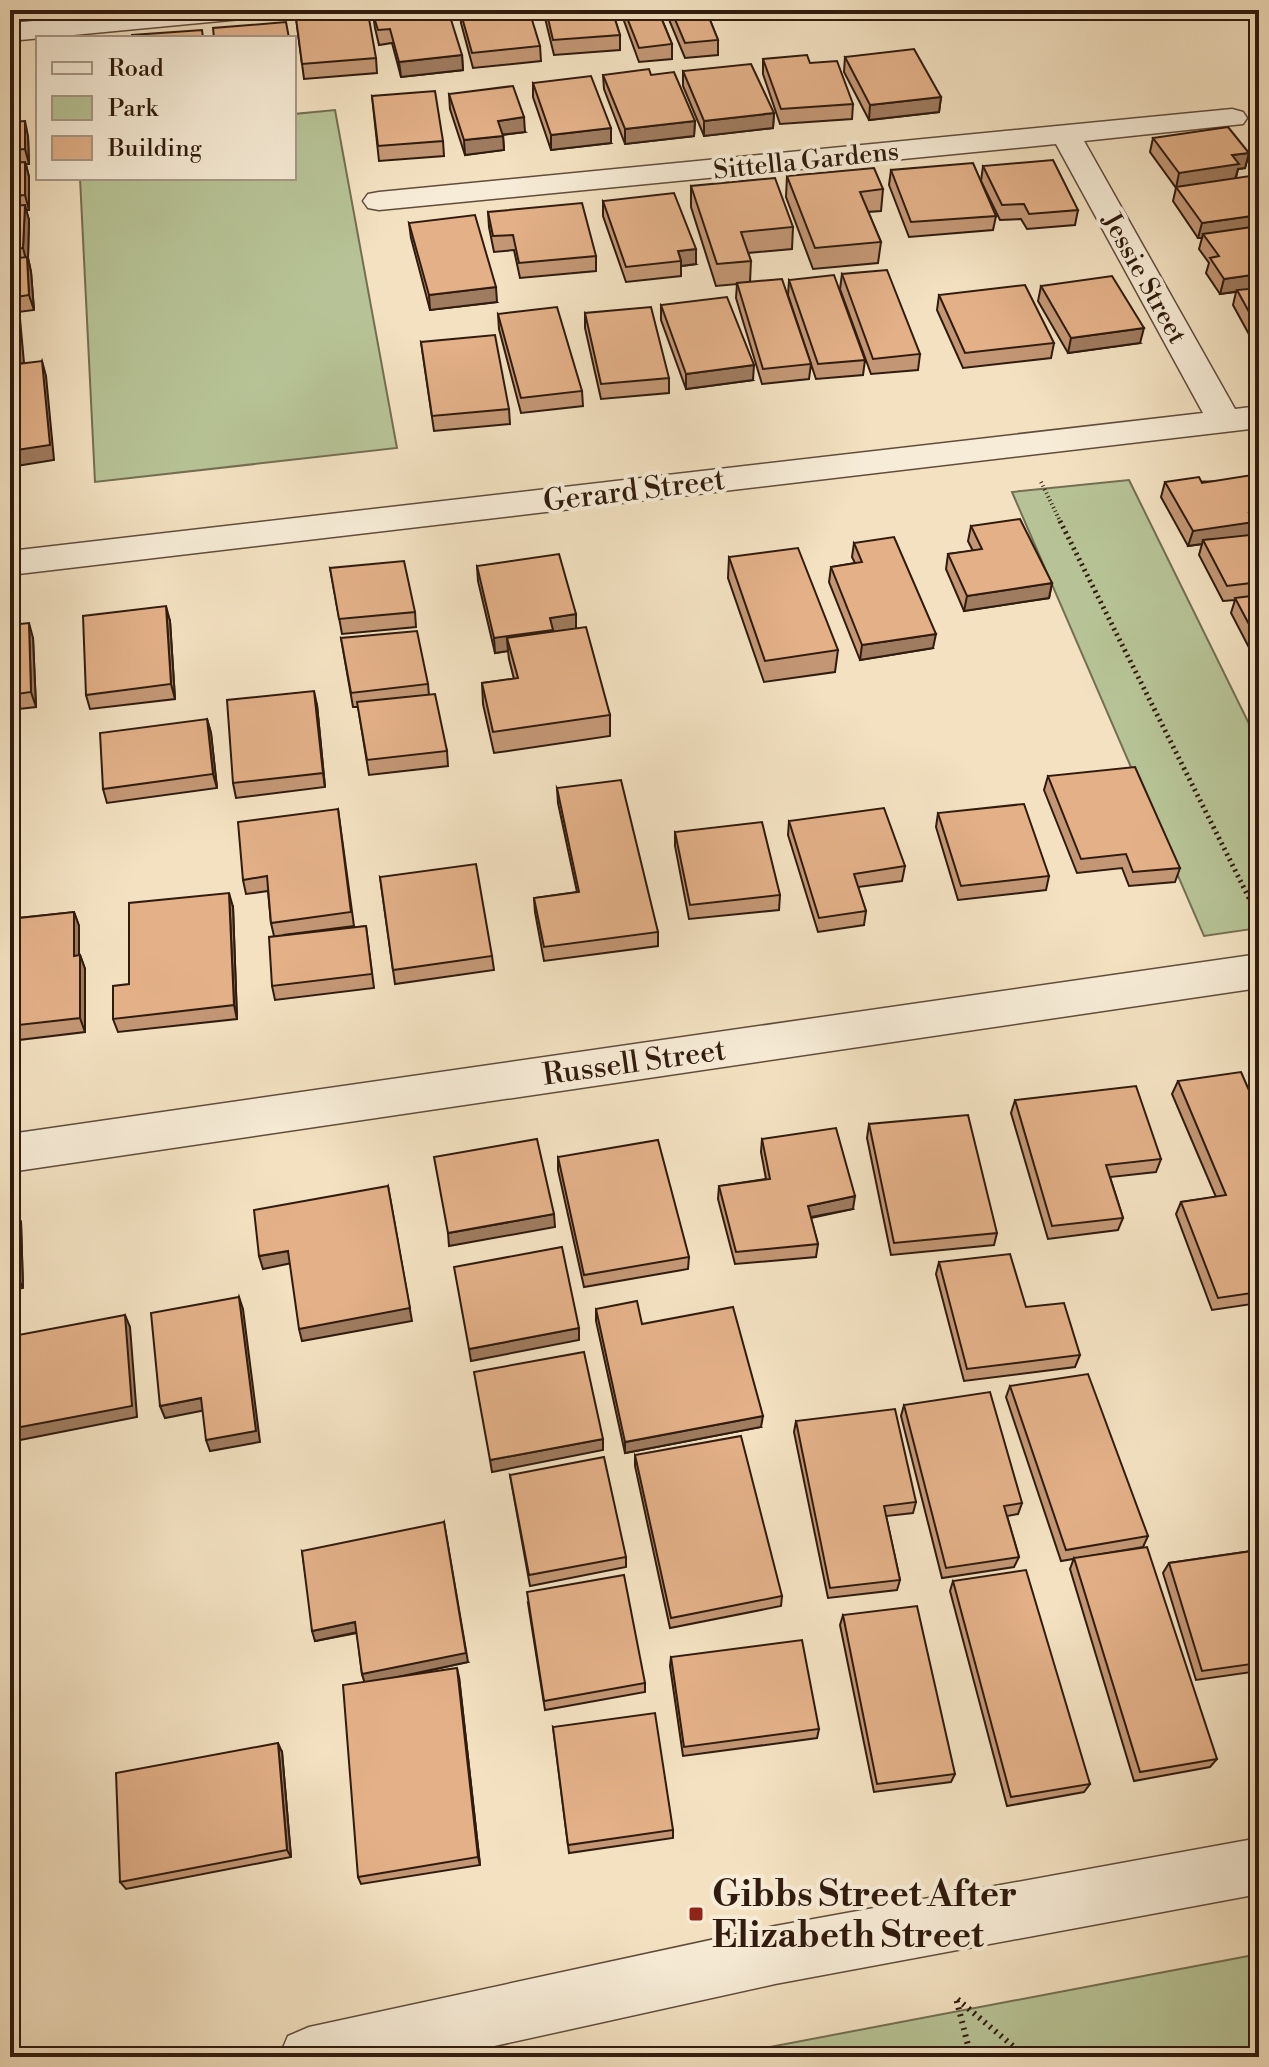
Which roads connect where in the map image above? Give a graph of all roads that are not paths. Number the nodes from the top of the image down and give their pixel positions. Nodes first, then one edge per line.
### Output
1 (252, 10) edge
2 (10, 32) edge
3 (1232, 118) dead end
4 (1065, 134) junction
5 (379, 201) dead end
6 (1242, 419) edge
7 (10, 563) edge
8 (1259, 971) edge
9 (10, 1153) edge
10 (1259, 1866) edge
11 (309, 2057) edge

1 - 2 street
3 - 4 street, Sittella Gardens
4 - 5 street, Sittella Gardens
4 - 6 street, Jessie Street
6 - 7 street, Gerard Street
8 - 9 street, Russell Street
10 - 11 street

